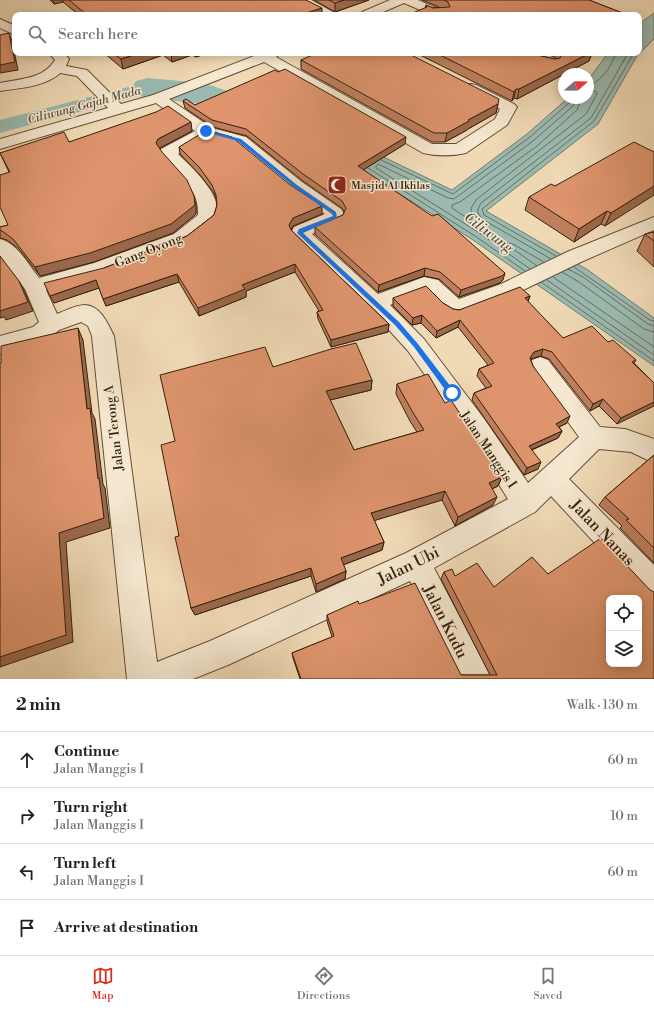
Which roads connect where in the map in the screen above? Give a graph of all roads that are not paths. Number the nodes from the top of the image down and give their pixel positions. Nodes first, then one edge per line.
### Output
1 (302, 0) edge
2 (400, 0) edge
3 (408, 0) edge
4 (324, 12) edge
5 (373, 12) edge
6 (435, 12) edge
7 (0, 23) edge
8 (12, 29) edge
9 (12, 37) edge
10 (0, 39) edge
11 (59, 56) edge
12 (267, 56) edge
13 (272, 56) edge
14 (56, 68) junction
15 (459, 82) edge
16 (0, 87) edge
17 (158, 98) junction
18 (114, 105) junction
19 (206, 131) junction
20 (0, 144) edge
21 (654, 223) edge
22 (0, 244) edge
23 (34, 286) junction
24 (374, 303) junction
25 (51, 324) junction
26 (0, 345) edge
27 (540, 366) dead end
28 (594, 438) junction
29 (649, 449) edge
30 (552, 479) junction
31 (526, 503) junction
32 (416, 563) junction
33 (654, 586) edge
34 (193, 671) edge
35 (143, 679) edge
36 (154, 679) edge
37 (476, 679) edge

1 - 4 street
2 - 5 street
3 - 6 street
7 - 8 street
9 - 10 street
11 - 14 street
12 - 17 street
13 - 15 street
14 - 16 street
14 - 18 street
17 - 18 street
17 - 19 street, Jalan Manggis I
18 - 20 street
19 - 23 street, Gang Oyong
19 - 24 street, Jalan Manggis I
21 - 24 street
22 - 23 street
23 - 25 street
24 - 31 street, Jalan Manggis I
25 - 26 street
25 - 35 street, Jalan Terong A
27 - 28 street
28 - 29 street
28 - 30 street, Jalan Ubi
30 - 31 street, Jalan Ubi
30 - 33 street, Jalan Nanas
31 - 32 street, Jalan Ubi
32 - 34 street, Jalan Ubi
32 - 37 street, Jalan Kudu
34 - 36 street, Jalan Ubi

